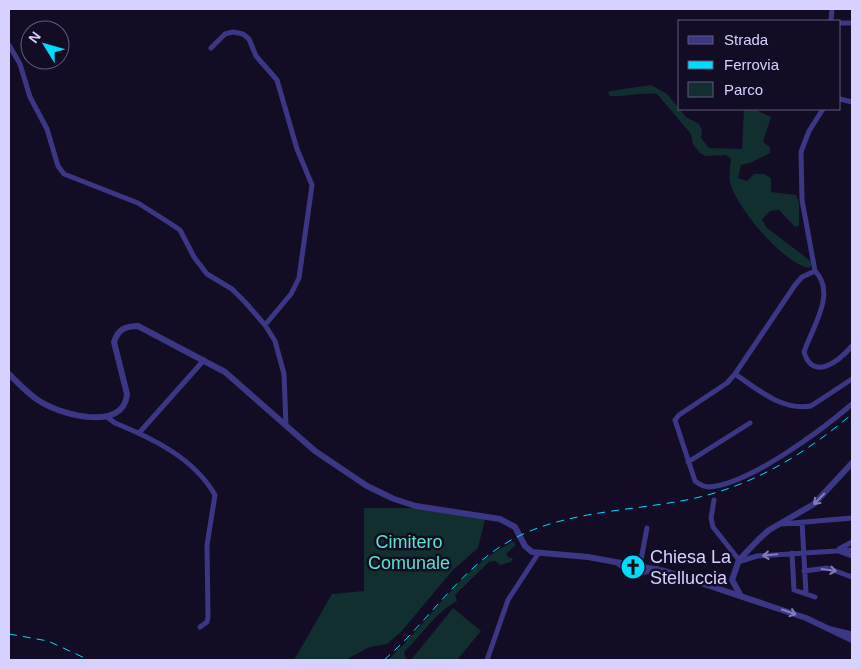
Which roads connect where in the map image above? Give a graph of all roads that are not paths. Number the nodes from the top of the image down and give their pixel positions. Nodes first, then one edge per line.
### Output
1 (9, 45) edge
2 (211, 48) dead end
3 (822, 110) edge
4 (815, 271) junction
5 (265, 324) junction
6 (852, 346) edge
7 (204, 360) junction
8 (9, 374) edge
9 (735, 374) junction
10 (852, 379) edge
11 (852, 404) edge
12 (107, 417) junction
13 (750, 422) dead end
14 (286, 426) junction
15 (139, 432) junction
16 (688, 462) junction
17 (852, 464) edge
18 (714, 500) dead end
19 (852, 518) edge
20 (802, 522) junction
21 (782, 524) junction
22 (648, 528) dead end
23 (852, 542) edge
24 (836, 550) junction
25 (852, 550) edge
26 (803, 552) junction
27 (792, 553) junction
28 (538, 554) junction
29 (852, 556) edge
30 (738, 561) junction
31 (616, 562) junction
32 (640, 565) junction
33 (657, 569) junction
34 (804, 571) junction
35 (852, 577) edge
36 (732, 583) junction
37 (722, 590) junction
38 (806, 593) junction
39 (742, 597) junction
40 (815, 597) dead end
41 (200, 627) dead end
42 (830, 629) junction
43 (852, 634) edge
44 (852, 640) edge
45 (487, 660) edge

1 - 5 street
2 - 5 street
3 - 4 street
4 - 6 street
4 - 9 street
5 - 14 street
7 - 12 street
7 - 14 street
7 - 15 street
8 - 12 street
9 - 10 street
9 - 16 street
11 - 16 street
12 - 15 street
13 - 16 street
14 - 28 street
15 - 41 street
17 -> 21 street
18 - 30 street
19 - 20 street
20 - 21 street
20 - 26 street
21 - 30 street
22 - 32 street
23 - 24 street
24 - 25 street
24 - 26 street
24 - 29 street
26 - 27 street
26 - 34 street
27 -> 30 street
27 - 38 street
28 - 31 street
28 - 45 street
30 - 36 street
31 - 32 street
31 - 33 street
32 - 33 street
33 - 37 street
34 -> 35 street
34 - 38 street
36 - 37 street
36 - 39 street
37 - 39 street
38 - 40 street
39 -> 42 street
42 - 43 street
42 - 44 street

